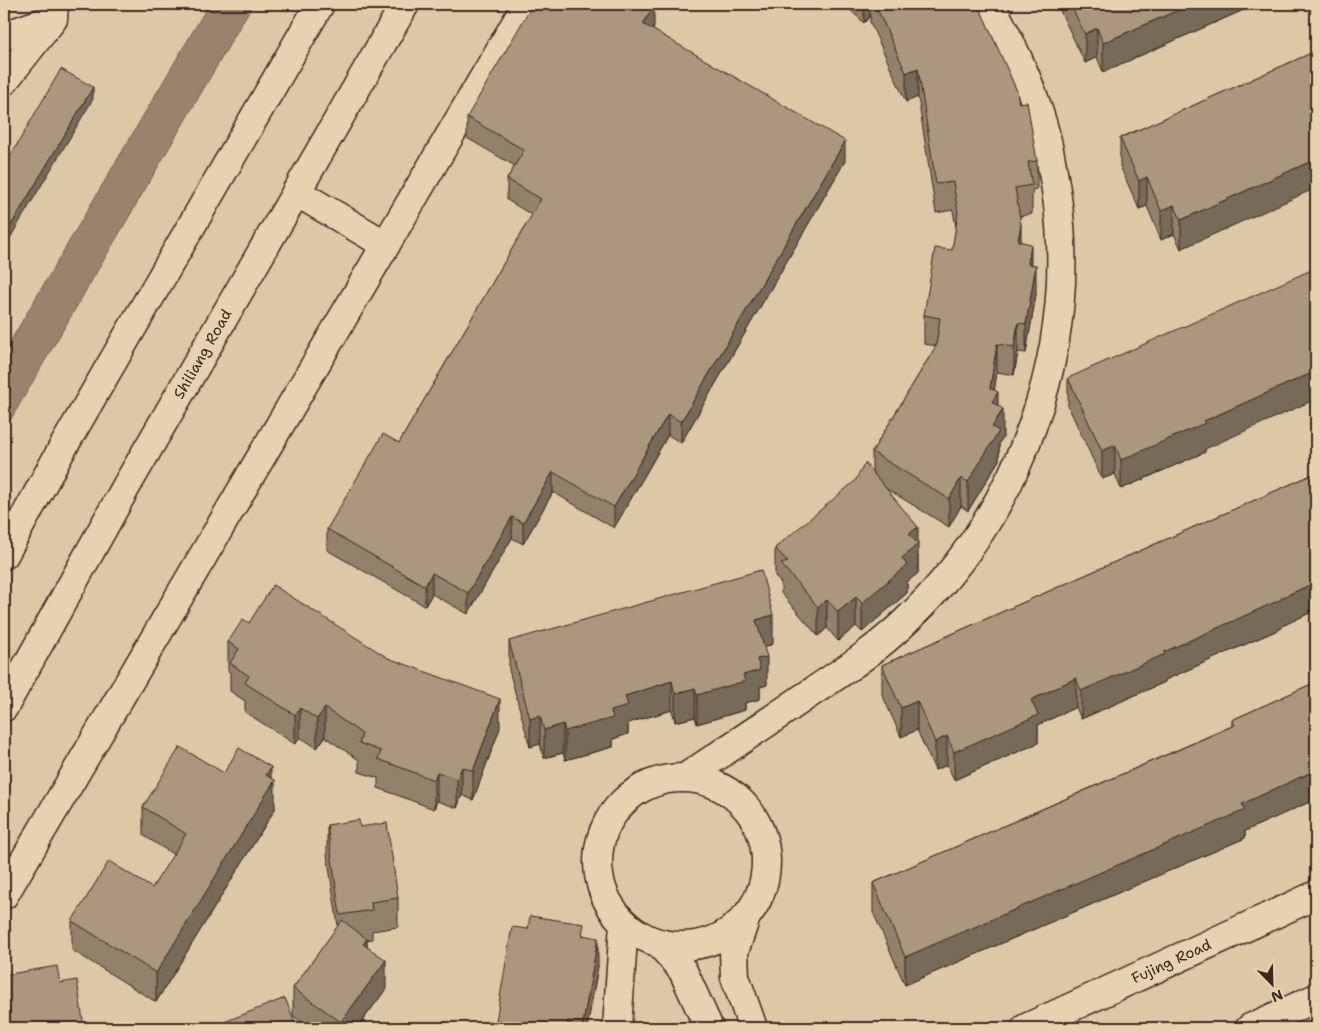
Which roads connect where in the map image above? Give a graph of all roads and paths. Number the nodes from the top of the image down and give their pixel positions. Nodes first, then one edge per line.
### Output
1 (320, 4) edge
2 (405, 4) edge
3 (527, 4) edge
4 (990, 4) edge
5 (53, 11) edge
6 (4, 36) edge
7 (4, 81) edge
8 (296, 192) junction
9 (386, 245) junction
10 (4, 555) edge
11 (4, 707) edge
12 (685, 778) junction
13 (4, 895) edge
14 (1316, 895) edge
15 (746, 917) junction
16 (624, 924) junction
17 (659, 942) junction
18 (1316, 998) edge
19 (617, 1028) edge
20 (709, 1028) edge
21 (753, 1028) edge
22 (1026, 1028) edge
23 (1250, 1028) edge

1 - 10 main road
2 - 8 main road, Shiliang Road
3 - 9 main road
4 - 12 main road
5 - 6 main road
5 - 7 main road
8 - 9 main road
8 - 11 main road, Shiliang Road
9 - 13 main road
12 - 15 main road
12 - 16 main road
14 - 22 main road, Fujing Road
15 - 17 main road
15 - 21 main road
16 - 17 main road
16 - 19 main road
17 - 20 main road
18 - 23 main road

